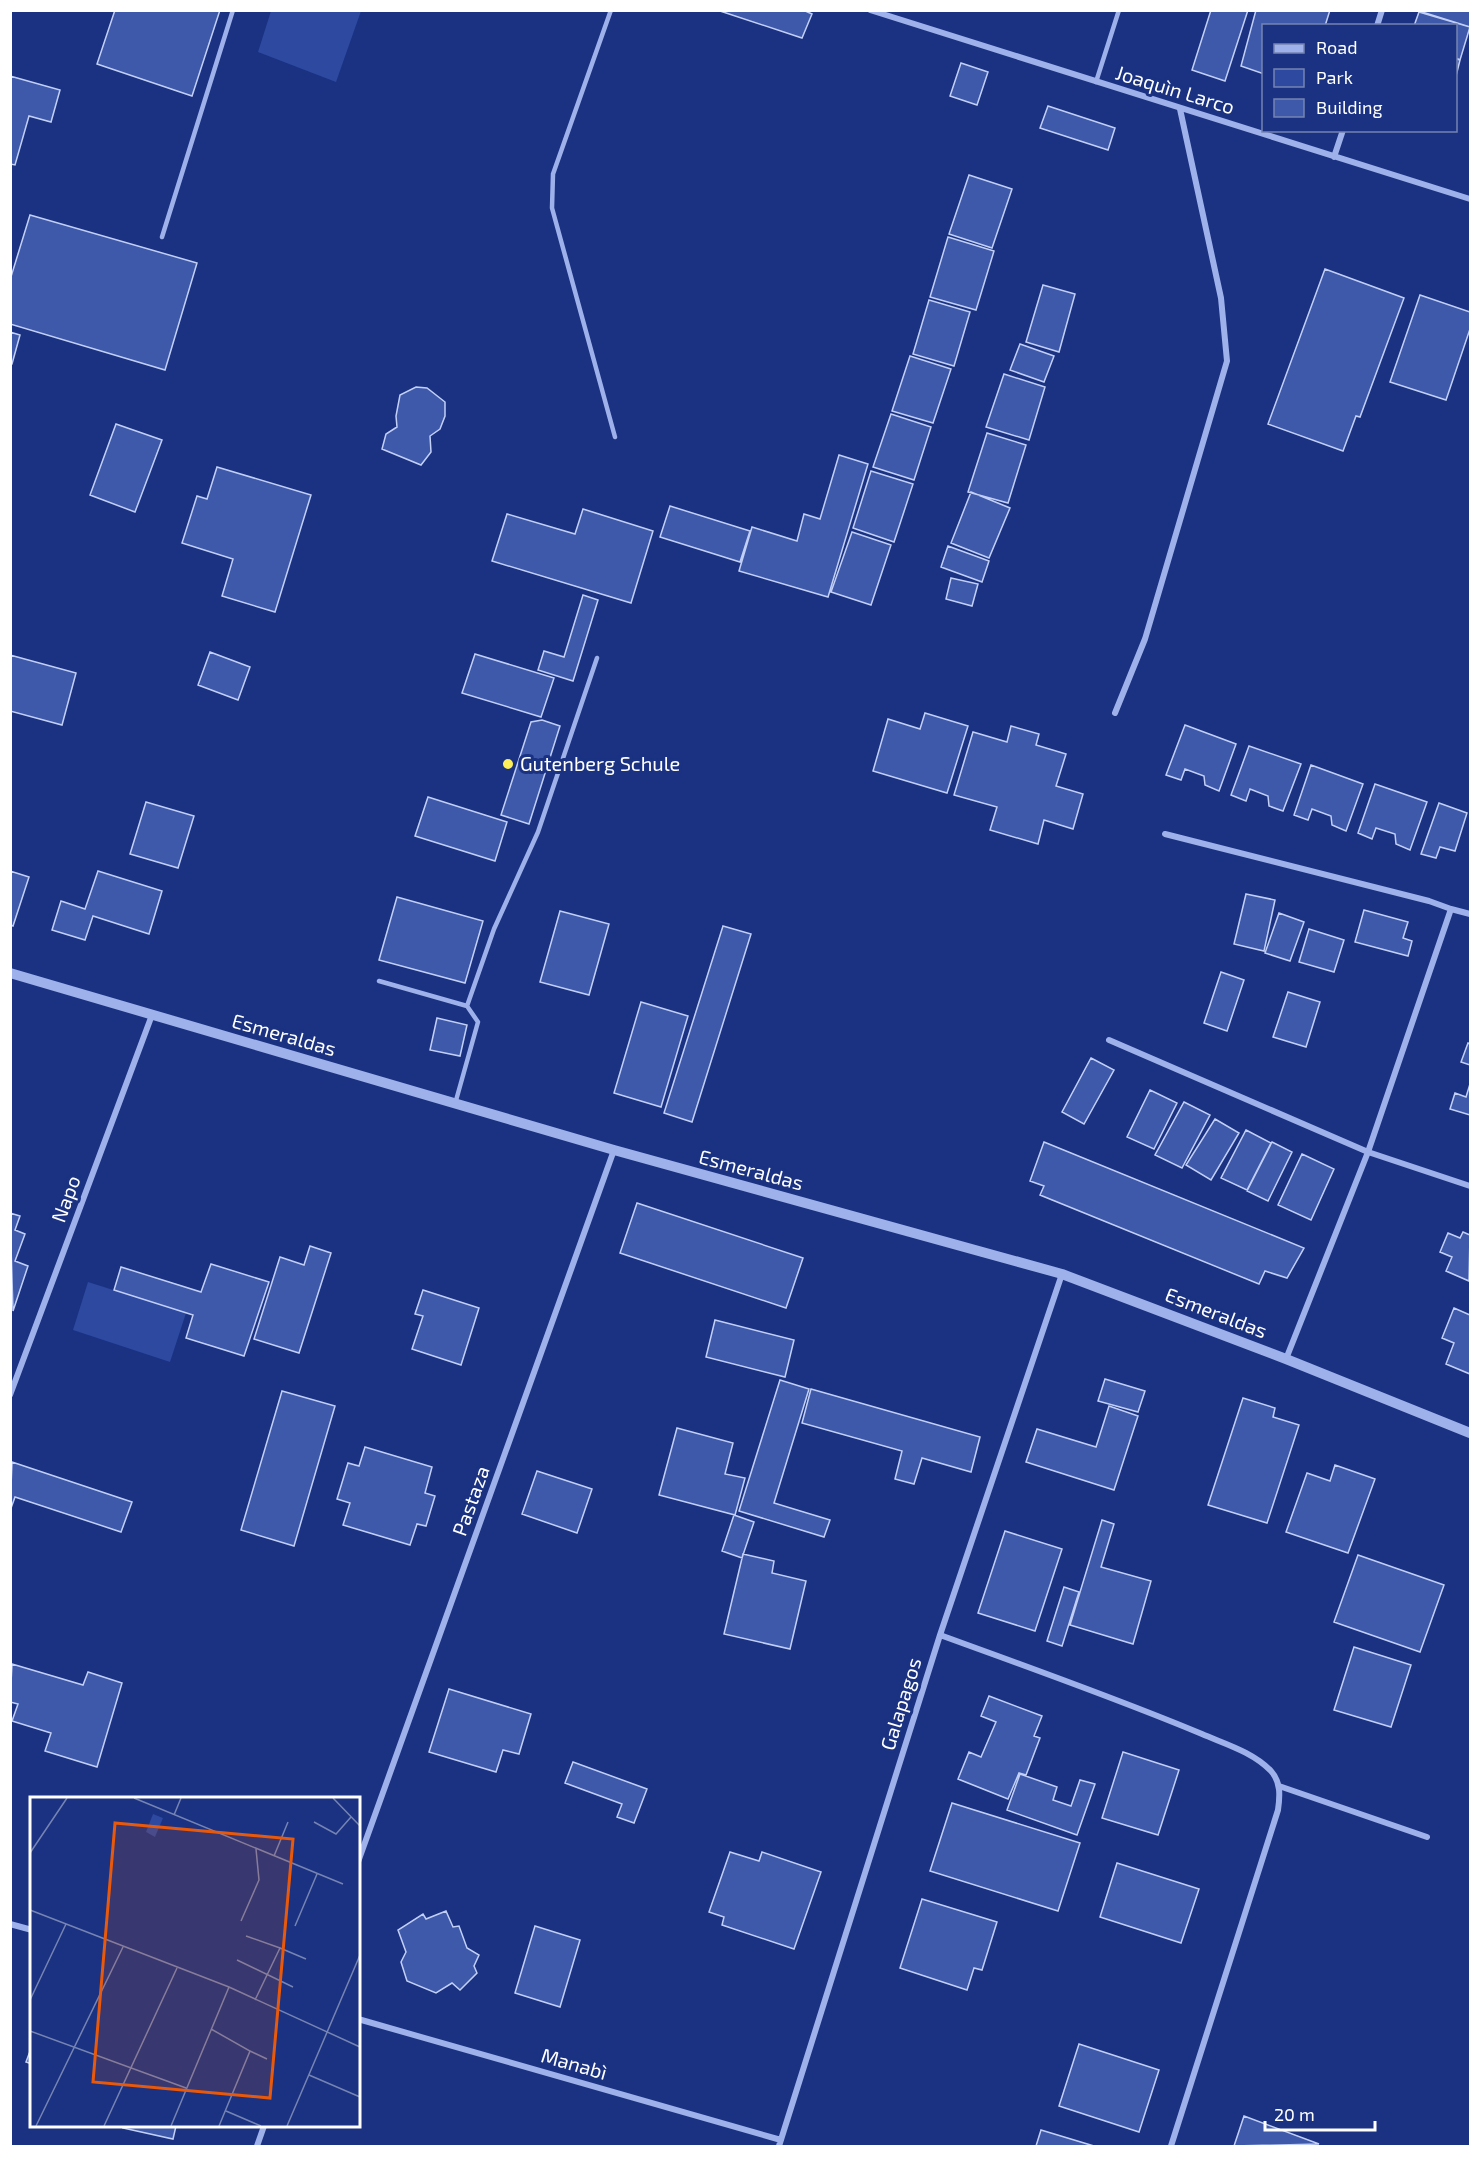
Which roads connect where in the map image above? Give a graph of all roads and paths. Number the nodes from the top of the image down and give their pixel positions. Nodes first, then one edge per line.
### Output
1 (233, 10) edge
2 (611, 10) edge
3 (870, 10) edge
4 (1119, 10) edge
5 (1096, 82) junction
6 (1180, 109) junction
7 (1342, 132) edge
8 (1334, 157) junction
9 (1470, 199) edge
10 (162, 237) dead end
11 (615, 437) dead end
12 (597, 658) dead end
13 (1115, 713) dead end
14 (1165, 834) dead end
15 (1451, 909) junction
16 (1470, 914) edge
17 (10, 973) edge
18 (379, 981) dead end
19 (467, 1006) junction
20 (152, 1015) junction
21 (1109, 1040) dead end
22 (455, 1104) junction
23 (614, 1150) junction
24 (1368, 1152) junction
25 (1470, 1186) edge
26 (1062, 1274) junction
27 (1286, 1359) junction
28 (13, 1383) edge
29 (10, 1395) edge
30 (1470, 1433) edge
31 (940, 1635) junction
32 (1279, 1786) junction
33 (1427, 1837) dead end
34 (360, 1856) edge
35 (10, 1924) edge
36 (30, 1929) edge
37 (360, 2020) edge
38 (264, 2127) edge
39 (780, 2143) edge
40 (257, 2146) edge
41 (1171, 2146) edge

1 - 10 lane
2 - 11 lane
3 - 5 street, Joaquìn Larco
4 - 5 lane
5 - 6 street, Joaquìn Larco
6 - 8 street, Joaquìn Larco
6 - 13 street
7 - 8 street
8 - 9 street, Joaquìn Larco
12 - 19 lane
14 - 15 street
15 - 16 street
15 - 24 street
17 - 20 street, Esmeraldas
18 - 19 lane
19 - 22 lane
20 - 22 street, Esmeraldas
20 - 28 street, Napo
21 - 24 street
22 - 23 street, Esmeraldas
23 - 26 street, Esmeraldas
23 - 34 street, Pastaza
24 - 25 street
24 - 27 street
26 - 27 street, Esmeraldas
26 - 31 street, Galapagos
27 - 30 street, Esmeraldas
28 - 29 street, Napo
31 - 32 street
31 - 39 street, Galapagos
32 - 33 street
32 - 41 street
35 - 36 street
37 - 39 street, Manabì
38 - 40 street

